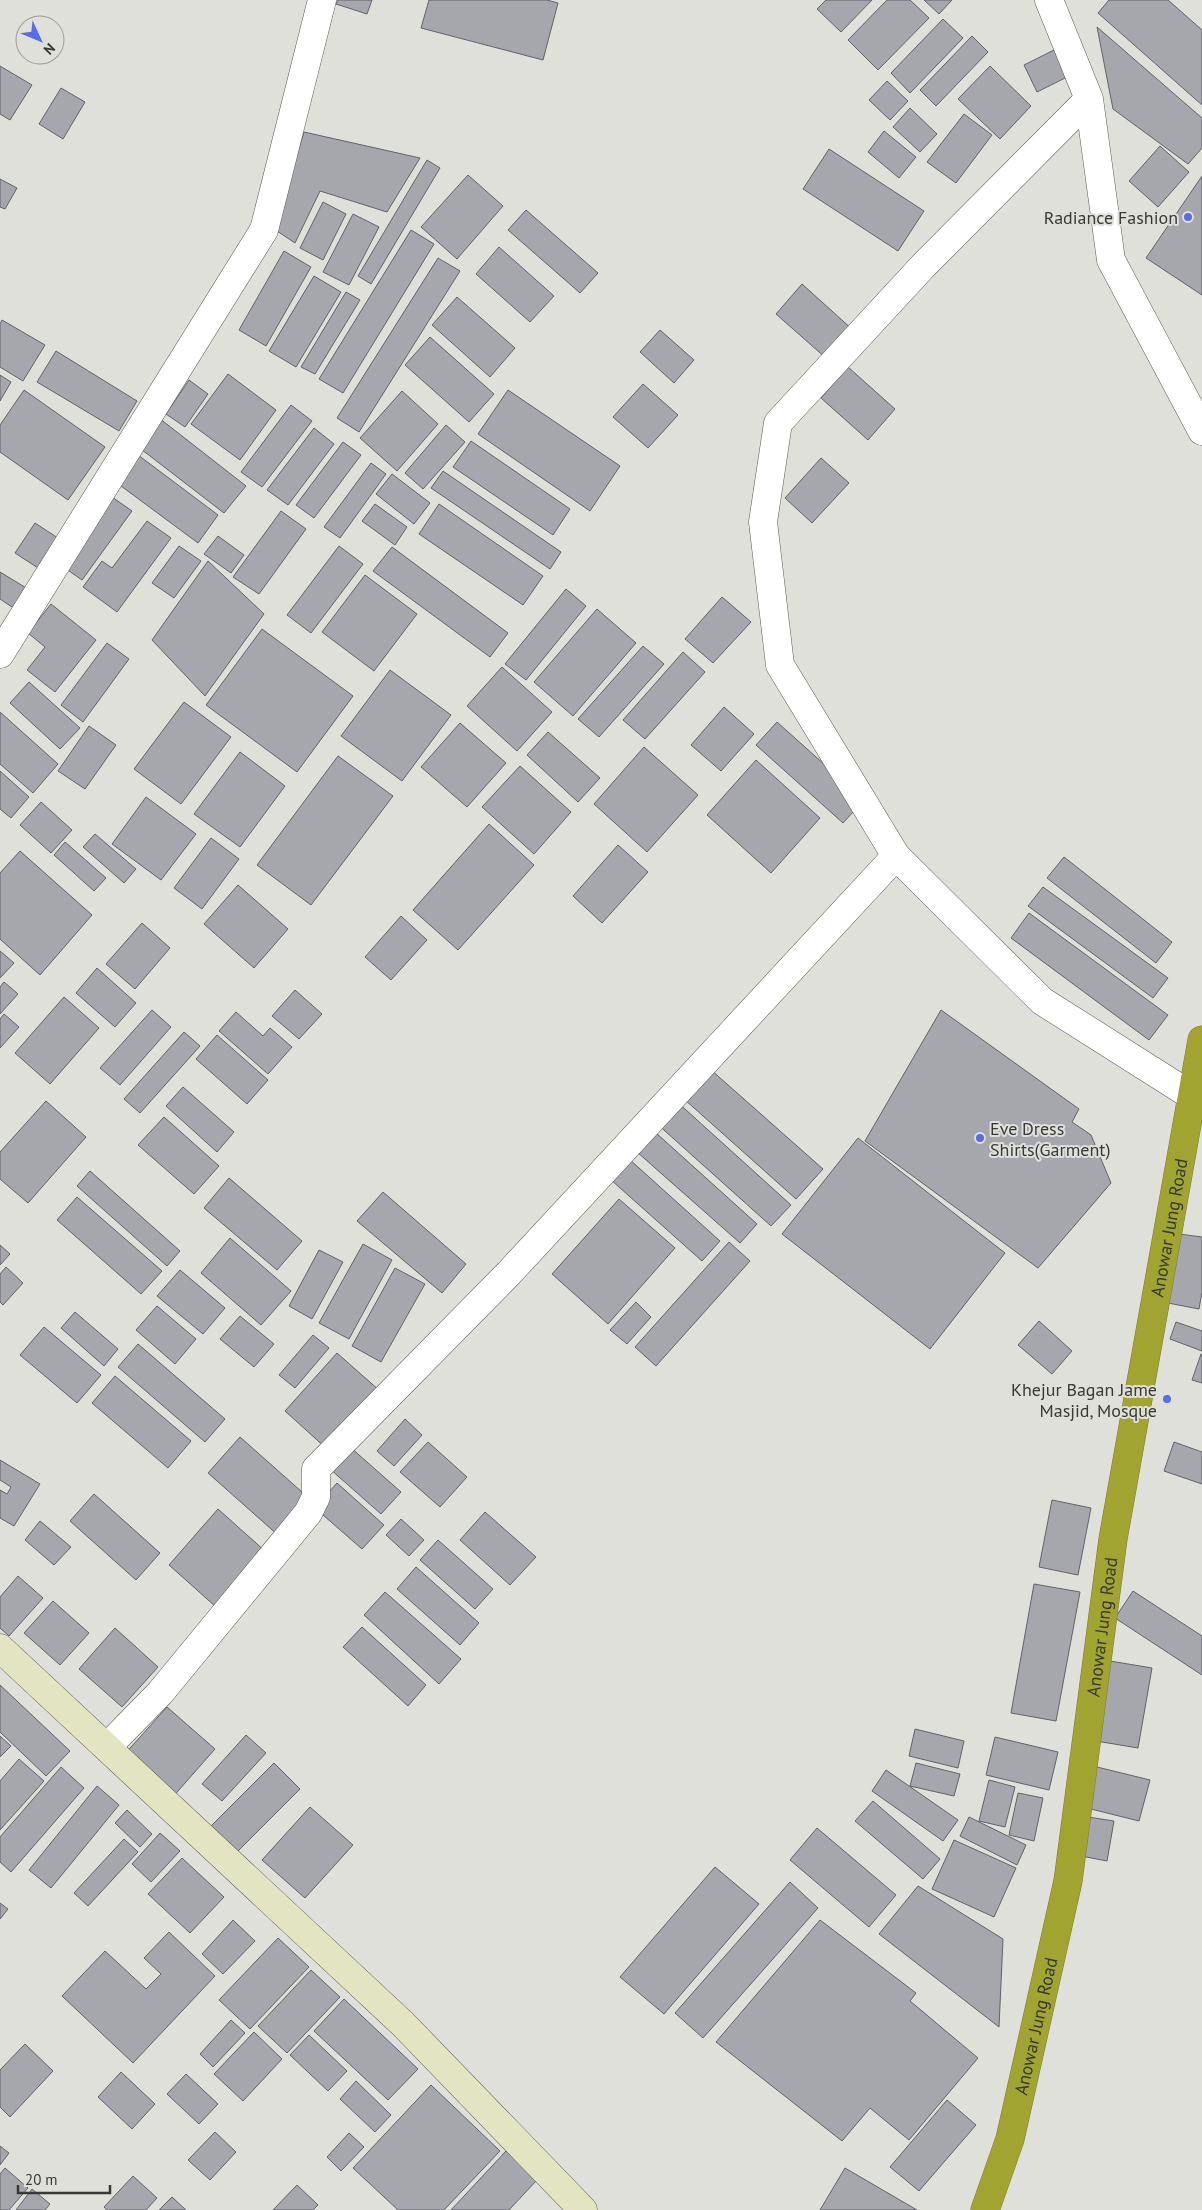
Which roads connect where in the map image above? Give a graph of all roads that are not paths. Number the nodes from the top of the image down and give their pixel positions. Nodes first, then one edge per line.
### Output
1 (322, 0) edge
2 (1049, 0) edge
3 (1089, 99) junction
4 (1202, 431) edge
5 (0, 654) edge
6 (896, 856) junction
7 (1202, 1040) edge
8 (1192, 1096) junction
9 (0, 1648) edge
10 (107, 1747) junction
11 (583, 2210) edge
12 (985, 2210) edge

1 - 5 street
2 - 3 street
3 - 4 street
3 - 6 street
6 - 8 street
6 - 10 street
7 - 8 highway, Anowar Jung Road
8 - 12 highway, Anowar Jung Road
9 - 10 street
10 - 11 street

